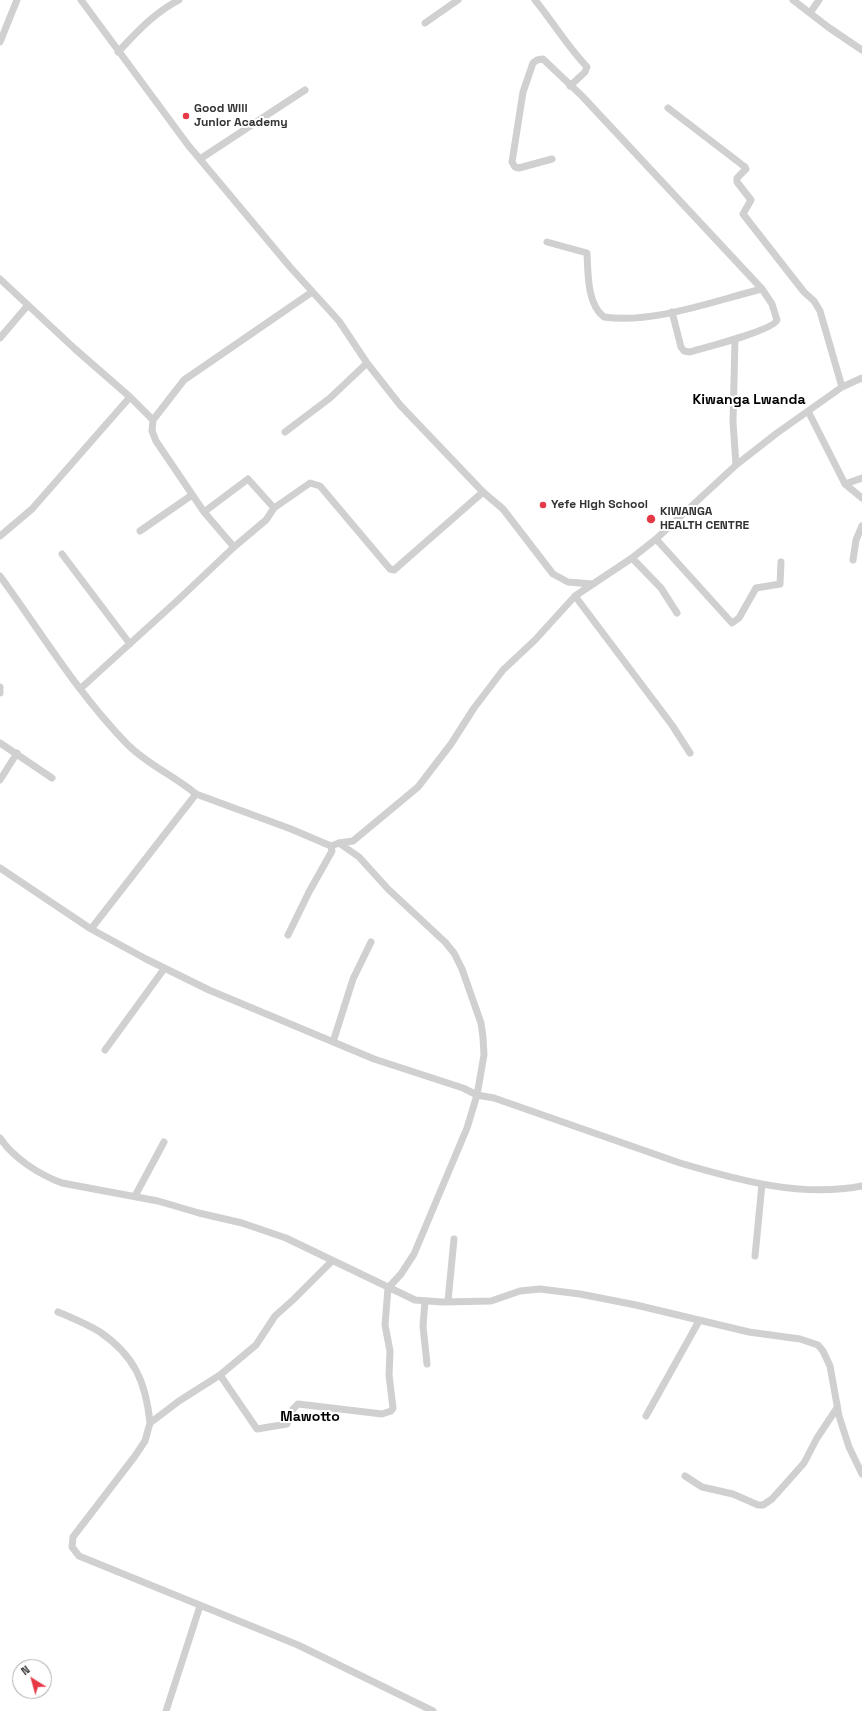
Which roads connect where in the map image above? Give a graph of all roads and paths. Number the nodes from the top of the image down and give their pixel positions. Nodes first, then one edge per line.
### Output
1 (17, 0) edge
2 (82, 0) edge
3 (179, 0) edge
4 (458, 0) edge
5 (534, 0) edge
6 (793, 0) edge
7 (819, 0) edge
8 (810, 13) junction
9 (425, 23) dead end
10 (0, 42) edge
11 (862, 50) edge
12 (118, 52) junction
13 (570, 86) junction
14 (306, 90) dead end
15 (668, 108) dead end
16 (200, 159) junction
17 (552, 159) dead end
18 (547, 242) dead end
19 (0, 278) edge
20 (762, 289) junction
21 (312, 292) junction
22 (28, 305) junction
23 (672, 312) junction
24 (0, 338) edge
25 (735, 340) junction
26 (367, 363) junction
27 (862, 378) edge
28 (842, 387) junction
29 (130, 397) junction
30 (808, 411) junction
31 (153, 420) junction
32 (284, 432) dead end
33 (736, 465) junction
34 (862, 478) edge
35 (845, 484) junction
36 (483, 492) junction
37 (192, 495) junction
38 (862, 498) edge
39 (274, 508) junction
40 (204, 512) junction
41 (862, 526) edge
42 (140, 531) dead end
43 (0, 536) edge
44 (656, 539) junction
45 (234, 547) junction
46 (62, 554) dead end
47 (632, 558) junction
48 (853, 560) dead end
49 (781, 562) dead end
50 (0, 576) edge
51 (592, 584) junction
52 (575, 596) junction
53 (677, 613) dead end
54 (130, 644) junction
55 (0, 687) edge
56 (80, 689) junction
57 (0, 693) edge
58 (0, 743) edge
59 (690, 752) dead end
60 (17, 753) junction
61 (52, 778) dead end
62 (0, 780) edge
63 (196, 794) junction
64 (339, 843) junction
65 (331, 846) junction
66 (0, 868) edge
67 (91, 929) junction
68 (288, 935) dead end
69 (371, 942) dead end
70 (164, 968) junction
71 (333, 1042) junction
72 (105, 1050) dead end
73 (478, 1095) junction
74 (0, 1138) edge
75 (164, 1142) dead end
76 (2, 1148) edge
77 (762, 1184) junction
78 (862, 1186) edge
79 (135, 1196) junction
80 (454, 1239) dead end
81 (755, 1256) dead end
82 (332, 1260) junction
83 (388, 1288) junction
84 (425, 1301) junction
85 (448, 1301) junction
86 (58, 1312) dead end
87 (699, 1321) junction
88 (427, 1364) dead end
89 (220, 1375) junction
90 (837, 1400) junction
91 (646, 1416) dead end
92 (150, 1423) junction
93 (862, 1474) edge
94 (685, 1476) dead end
95 (200, 1606) junction
96 (166, 1711) edge
97 (433, 1711) edge

1 - 10 street
2 - 12 street
3 - 12 street
4 - 9 street
5 - 13 street
6 - 8 street
7 - 8 street
8 - 11 street
12 - 16 street
13 - 17 street
13 - 20 street
14 - 16 street
15 - 28 street
16 - 21 street
18 - 23 street
19 - 22 street
20 - 23 street
20 - 25 street
21 - 26 street
21 - 31 street
22 - 24 street
22 - 29 street
23 - 25 street
25 - 33 street
26 - 32 street
26 - 36 street
27 - 28 street
28 - 30 street
29 - 31 street
29 - 43 street
30 - 33 street
30 - 35 street
31 - 37 street
33 - 44 street
34 - 35 street
35 - 38 street
36 - 39 street
36 - 51 street
37 - 40 street
37 - 42 street
39 - 40 street
39 - 45 street
40 - 45 street
41 - 48 street
44 - 47 street
44 - 49 street
45 - 54 street
46 - 54 street
47 - 51 street
47 - 53 street
50 - 56 street
51 - 52 street
52 - 59 street
52 - 64 street
54 - 56 street
55 - 57 street
56 - 63 street
58 - 60 street
60 - 61 street
60 - 62 street
63 - 65 street
63 - 67 street
64 - 65 street
64 - 73 street
65 - 68 street
66 - 67 street
67 - 70 street
69 - 71 street
70 - 71 street
70 - 72 street
71 - 73 street
73 - 77 street
73 - 83 street
74 - 76 street
75 - 79 street
76 - 79 street
77 - 78 street
77 - 81 street
79 - 82 street
80 - 85 street
82 - 83 street
82 - 89 street
83 - 84 street
83 - 89 street
84 - 85 street
84 - 88 street
85 - 87 street
86 - 92 street
87 - 90 street
87 - 91 street
89 - 92 street
90 - 93 street
90 - 94 street
92 - 95 street
95 - 96 street
95 - 97 street

